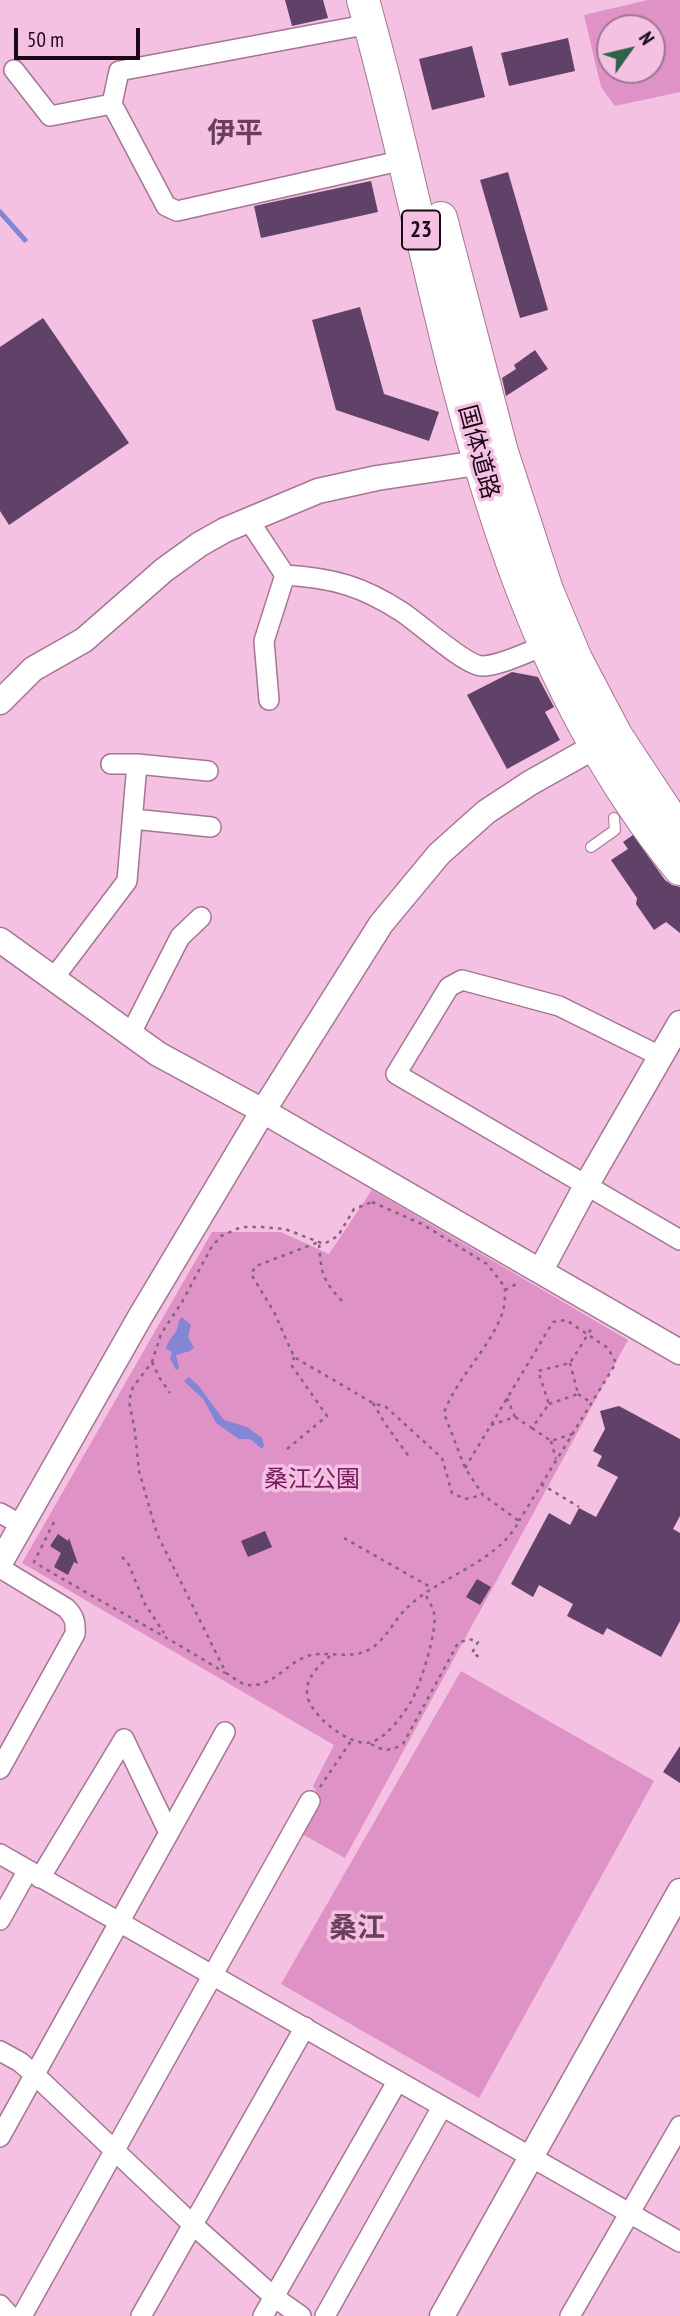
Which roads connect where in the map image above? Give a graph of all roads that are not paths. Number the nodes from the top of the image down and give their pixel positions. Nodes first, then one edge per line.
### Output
1 (373, 8) edge
2 (14, 70) dead end
3 (112, 104) junction
4 (404, 160) junction
5 (490, 456) junction
6 (248, 519) junction
7 (285, 575) junction
8 (544, 646) junction
9 (269, 700) dead end
10 (0, 702) edge
11 (596, 746) junction
12 (111, 764) dead end
13 (137, 764) junction
14 (208, 771) dead end
15 (614, 818) dead end
16 (133, 819) junction
17 (211, 827) dead end
18 (680, 832) edge
19 (590, 847) dead end
20 (680, 869) edge
21 (201, 917) dead end
22 (0, 940) edge
23 (53, 979) junction
24 (680, 1023) edge
25 (130, 1035) junction
26 (660, 1056) junction
27 (263, 1111) junction
28 (587, 1184) junction
29 (680, 1240) edge
30 (541, 1270) junction
31 (680, 1352) edge
32 (10, 1519) edge
33 (0, 1565) edge
34 (225, 1732) dead end
35 (0, 1769) edge
36 (310, 1801) road end
37 (169, 1833) junction
38 (0, 1854) edge
39 (34, 1874) junction
40 (679, 1897) edge
41 (0, 1920) edge
42 (120, 1923) junction
43 (212, 1975) junction
44 (305, 2027) junction
45 (0, 2051) edge
46 (35, 2075) junction
47 (397, 2082) junction
48 (442, 2108) junction
49 (680, 2126) edge
50 (0, 2137) edge
51 (115, 2148) junction
52 (531, 2156) junction
53 (630, 2213) junction
54 (192, 2224) junction
55 (680, 2242) edge
56 (274, 2297) junction
57 (0, 2305) edge
58 (10, 2316) edge
59 (22, 2316) edge
60 (141, 2316) edge
61 (263, 2316) edge
62 (301, 2316) edge
63 (325, 2316) edge
64 (442, 2316) edge
65 (570, 2316) edge

1 - 3 street
1 - 4 main road, 国体道路 / 23
1 - 5 main road, 国体道路 / 23
2 - 3 street
3 - 4 street
4 - 5 main road, 国体道路 / 23
5 - 6 street
5 - 8 main road, 国体道路 / 23
5 - 18 main road, 国体道路 / 23
6 - 7 street
6 - 10 street
7 - 8 street
7 - 9 street
8 - 11 main road, 国体道路 / 23
11 - 20 main road, 国体道路 / 23
11 - 27 street
12 - 13 street
13 - 14 street
13 - 16 street
15 - 19 lane
16 - 17 street
16 - 23 street
21 - 25 street
22 - 23 street
23 - 25 street
24 - 26 street
25 - 27 street
26 - 28 street
26 - 28 street
27 - 30 street
27 - 32 street
28 - 29 street
28 - 30 street
30 - 31 street
32 - 33 street
33 - 35 street
34 - 37 street
36 - 43 street
37 - 39 street
37 - 42 street
38 - 39 street
39 - 41 street
39 - 42 street
40 - 52 street
42 - 43 street
42 - 46 street
43 - 44 street
43 - 51 street
44 - 47 street
44 - 54 street
45 - 46 street
46 - 50 street
46 - 51 street
47 - 48 street
47 - 56 street
48 - 52 street
48 - 63 street
49 - 53 street
51 - 54 street
51 - 59 street
52 - 53 street
52 - 64 street
53 - 55 street
53 - 65 street
54 - 56 street
54 - 60 street
56 - 61 street
56 - 62 street
57 - 58 street

